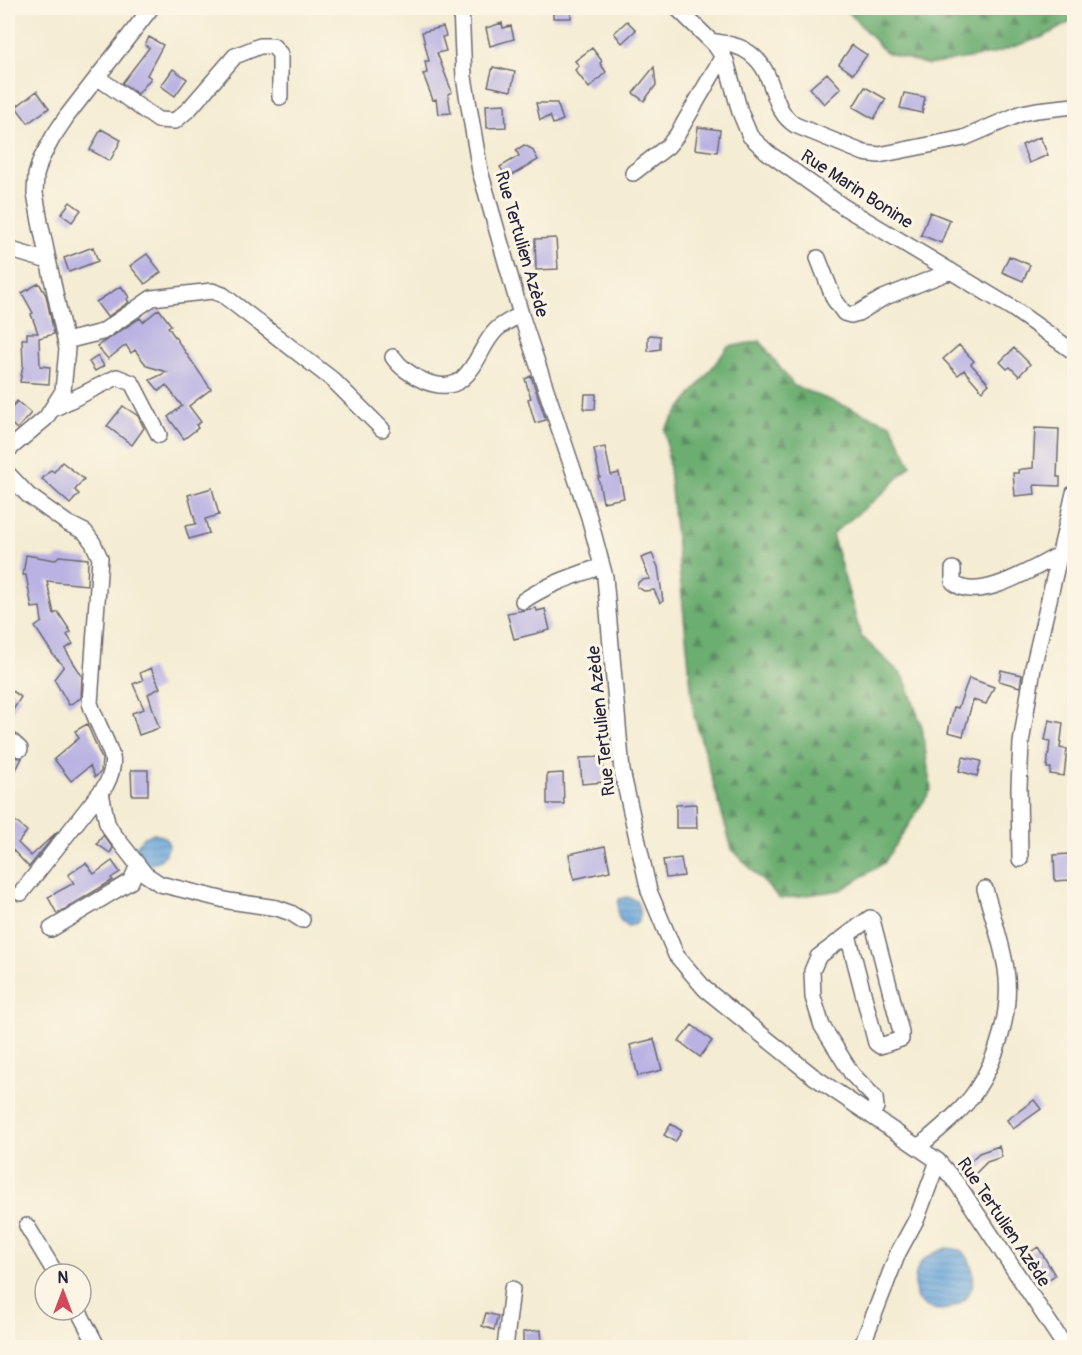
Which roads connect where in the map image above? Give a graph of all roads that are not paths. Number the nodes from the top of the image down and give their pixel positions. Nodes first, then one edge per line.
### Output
1 (151, 8) edge
2 (461, 8) edge
3 (677, 8) edge
4 (711, 41) junction
5 (723, 56) junction
6 (97, 77) junction
7 (280, 96) dead end
8 (1074, 106) edge
9 (633, 173) dead end
10 (8, 249) edge
11 (818, 258) dead end
12 (48, 261) junction
13 (951, 271) junction
14 (521, 314) junction
15 (66, 341) junction
16 (1074, 352) edge
17 (393, 357) dead end
18 (53, 409) junction
19 (382, 429) dead end
20 (159, 435) dead end
21 (8, 450) edge
22 (8, 474) edge
23 (1074, 493) edge
24 (1059, 555) junction
25 (602, 566) junction
26 (953, 569) dead end
27 (524, 601) dead end
28 (8, 738) edge
29 (20, 749) dead end
30 (101, 793) junction
31 (1020, 859) dead end
32 (138, 866) junction
33 (986, 889) dead end
34 (21, 893) dead end
35 (302, 920) dead end
36 (51, 929) dead end
37 (848, 935) junction
38 (872, 1116) junction
39 (919, 1147) junction
40 (938, 1161) junction
41 (27, 1226) dead end
42 (49, 1262) edge
43 (512, 1289) dead end
44 (84, 1322) edge
45 (98, 1347) edge
46 (505, 1347) edge
47 (861, 1347) edge
48 (1066, 1347) edge

1 - 6 street
2 - 14 street, Rue Tertulien Azède
3 - 4 street, Rue Marin Bonine
4 - 5 street, Rue Marin Bonine
4 - 8 street
5 - 9 street
5 - 13 street, Rue Marin Bonine
6 - 7 street
6 - 12 street
10 - 12 street
11 - 13 street
12 - 15 street
13 - 16 street, Rue Marin Bonine
14 - 17 street
14 - 25 street, Rue Tertulien Azède
15 - 18 street
15 - 19 street
18 - 20 street
18 - 21 street
22 - 30 street
23 - 24 street
24 - 26 street
24 - 31 street
25 - 27 street
25 - 38 street, Rue Tertulien Azède
28 - 29 street
30 - 32 street
30 - 34 street
32 - 35 street
32 - 36 street
33 - 39 street
37 - 37 street
37 - 38 street
38 - 39 street, Rue Tertulien Azède
39 - 40 street, Rue Tertulien Azède
40 - 47 street
40 - 48 street, Rue Tertulien Azède
41 - 42 street
43 - 46 street
44 - 45 street

